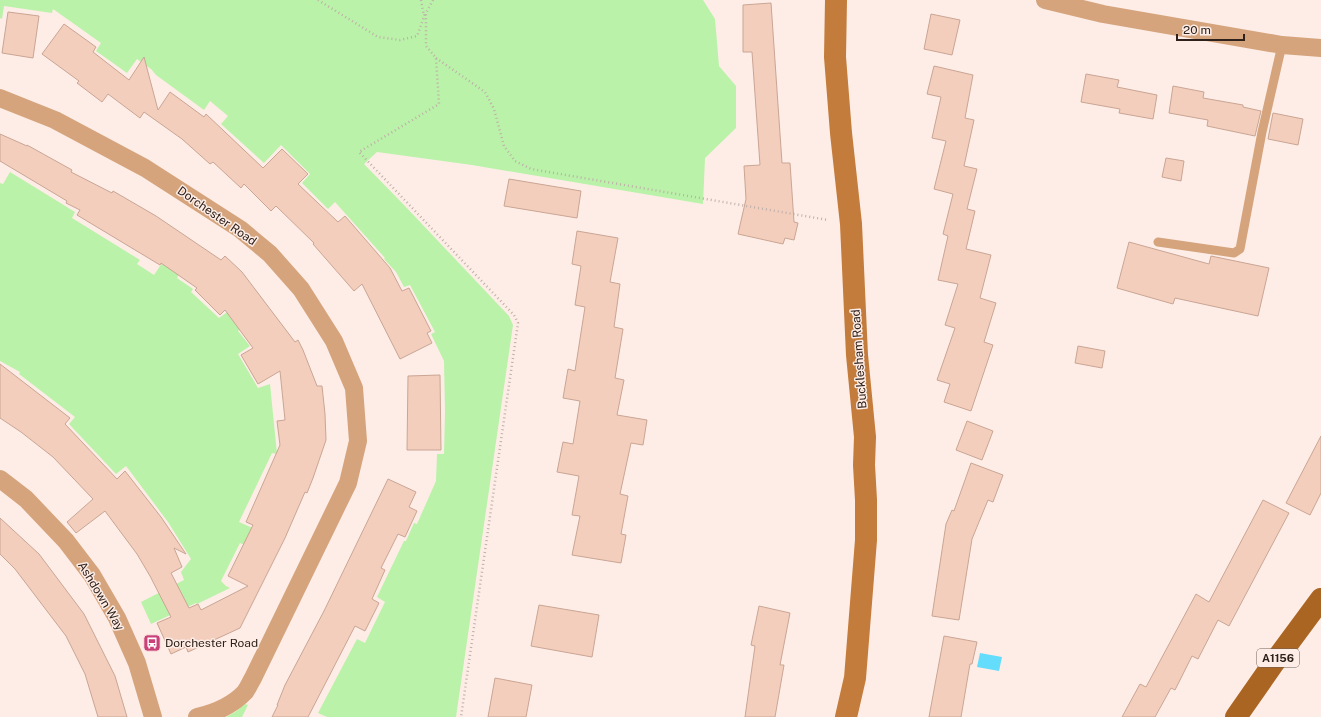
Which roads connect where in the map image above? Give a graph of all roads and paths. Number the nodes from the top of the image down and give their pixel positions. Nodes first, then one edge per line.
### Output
1 (318, 0) edge
2 (421, 0) edge
3 (433, 0) edge
4 (836, 0) edge
5 (1045, 0) edge
6 (426, 13) junction
7 (424, 17) junction
8 (1282, 45) junction
9 (1321, 45) edge
10 (436, 58) junction
11 (0, 98) edge
12 (851, 224) junction
13 (1158, 242) dead end
14 (0, 478) edge
15 (1321, 599) edge
16 (153, 717) edge
17 (197, 717) edge
18 (461, 717) edge
19 (846, 717) edge
20 (1236, 717) edge

1 - 7 path
2 - 7 path
3 - 6 path
4 - 12 street, Bucklesham Road
5 - 8 street
6 - 7 path
6 - 10 path
8 - 9 street
8 - 13 lane
10 - 12 path
10 - 18 path
11 - 17 street, Dorchester Road
12 - 19 street, Bucklesham Road
14 - 16 street, Ashdown Way
15 - 20 main road, A1156

